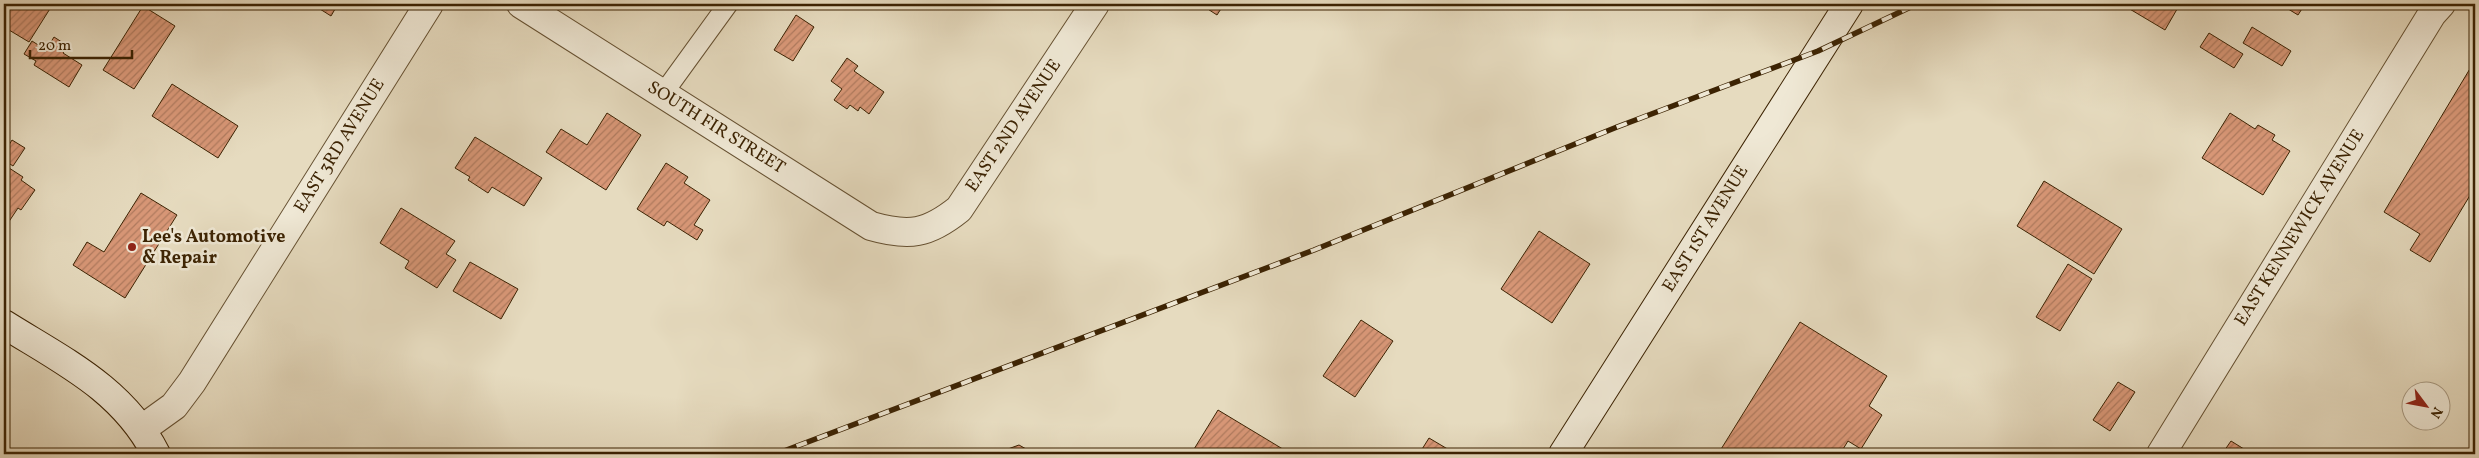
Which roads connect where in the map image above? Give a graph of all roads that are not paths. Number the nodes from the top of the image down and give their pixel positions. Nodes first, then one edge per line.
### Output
1 (429, 4) edge
2 (521, 4) edge
3 (728, 4) edge
4 (1095, 4) edge
5 (1849, 4) edge
6 (2441, 4) edge
7 (662, 94) junction
8 (918, 231) joint
9 (4, 324) edge
10 (142, 429) junction
11 (156, 454) edge
12 (1563, 454) edge
13 (2161, 454) edge

1 - 10 street, EAST 3RD AVENUE
2 - 7 street, SOUTH FIR STREET
3 - 7 lane
4 - 8 street, EAST 2ND AVENUE
5 - 12 street, EAST 1ST AVENUE
6 - 13 street, EAST KENNEWICK AVENUE
7 - 8 street, SOUTH FIR STREET
9 - 10 street
10 - 11 street

